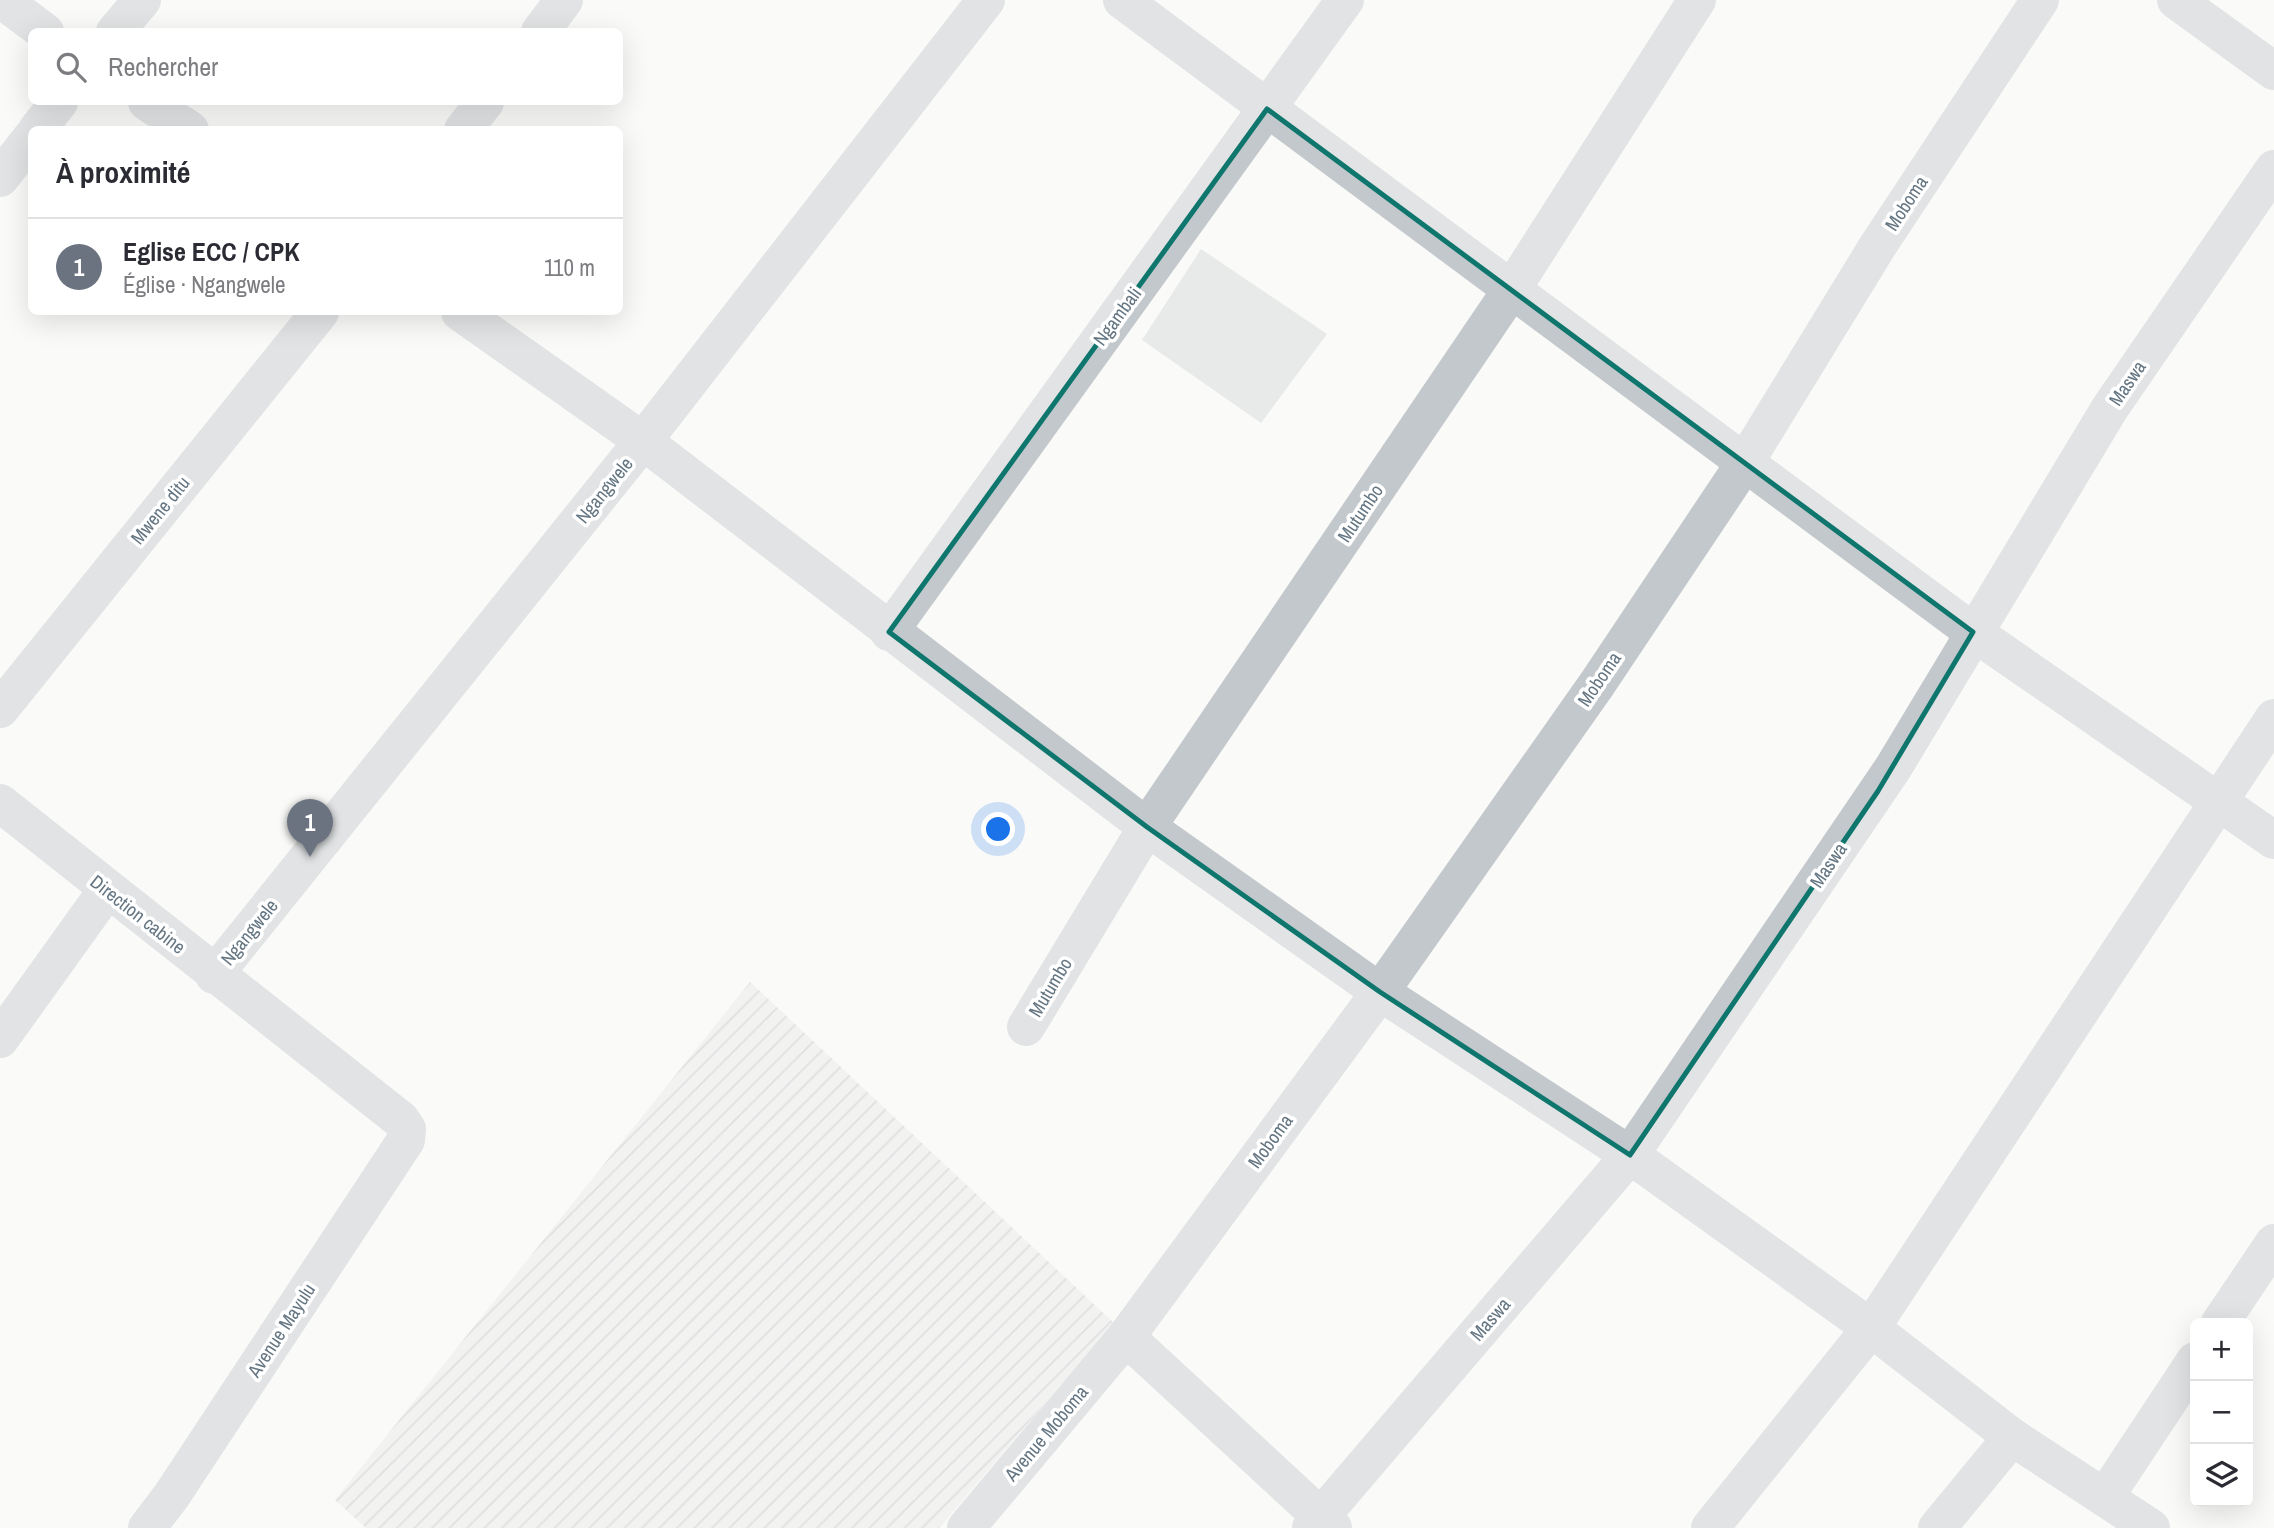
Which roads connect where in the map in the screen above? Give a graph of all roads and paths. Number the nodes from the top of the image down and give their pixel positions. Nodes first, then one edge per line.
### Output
1 (2, 0) edge
2 (142, 0) edge
3 (565, 0) edge
4 (986, 0) edge
5 (1122, 0) edge
6 (1345, 0) edge
7 (1697, 0) edge
8 (2040, 0) edge
9 (2176, 0) edge
10 (40, 28) edge
11 (119, 28) edge
12 (543, 28) edge
13 (2274, 71) edge
14 (57, 105) edge
15 (152, 105) edge
16 (483, 105) edge
17 (1267, 109) junction
18 (40, 126) edge
19 (184, 126) edge
20 (466, 126) edge
21 (28, 142) edge
22 (2274, 169) edge
23 (0, 178) edge
24 (1512, 289) junction
25 (318, 315) edge
26 (464, 315) edge
27 (643, 441) junction
28 (1744, 464) junction
29 (889, 632) junction
30 (1973, 632) junction
31 (0, 709) edge
32 (2274, 718) edge
33 (0, 803) edge
34 (2219, 803) junction
35 (1147, 827) junction
36 (2274, 840) edge
37 (107, 890) junction
38 (214, 975) junction
39 (1380, 992) junction
40 (1026, 1027) dead end
41 (0, 1039) edge
42 (407, 1129) joint
43 (1630, 1155) junction
44 (2274, 1243) edge
45 (2223, 1318) edge
46 (1871, 1328) junction
47 (1126, 1337) junction
48 (2190, 1368) edge
49 (2012, 1437) junction
50 (2105, 1496) junction
51 (1322, 1524) edge
52 (147, 1528) edge
53 (966, 1528) edge
54 (1710, 1528) edge
55 (1937, 1528) edge
56 (2151, 1528) edge

1 - 10 street
2 - 11 street
3 - 12 street
4 - 27 street, Ngangwele
5 - 17 street
6 - 17 street, Ngambali
7 - 24 street, Mutumbo
8 - 28 street, Moboma
9 - 13 street
14 - 18 street
15 - 19 street
16 - 20 street
17 - 24 street
17 - 29 street, Ngambali
21 - 23 street
22 - 30 street, Maswa
24 - 28 street
24 - 35 street, Mutumbo
25 - 31 street, Mwene ditu
26 - 27 street
27 - 29 street
27 - 38 street, Ngangwele
28 - 30 street
28 - 39 street, Moboma
29 - 35 street
30 - 34 street
30 - 43 street, Maswa
32 - 34 street
33 - 37 street, Direction cabine
34 - 36 street
34 - 46 street
35 - 39 street
35 - 40 street, Mutumbo
37 - 38 street, Direction cabine
37 - 41 street
38 - 42 street, Direction cabine
39 - 43 street
39 - 47 street, Moboma
42 - 52 street, Avenue Mayulu
43 - 46 street
43 - 51 street, Maswa
44 - 45 street
46 - 49 street
46 - 54 street
47 - 51 street
47 - 53 street, Avenue Moboma
48 - 50 street
49 - 50 street
49 - 55 street
50 - 56 street

